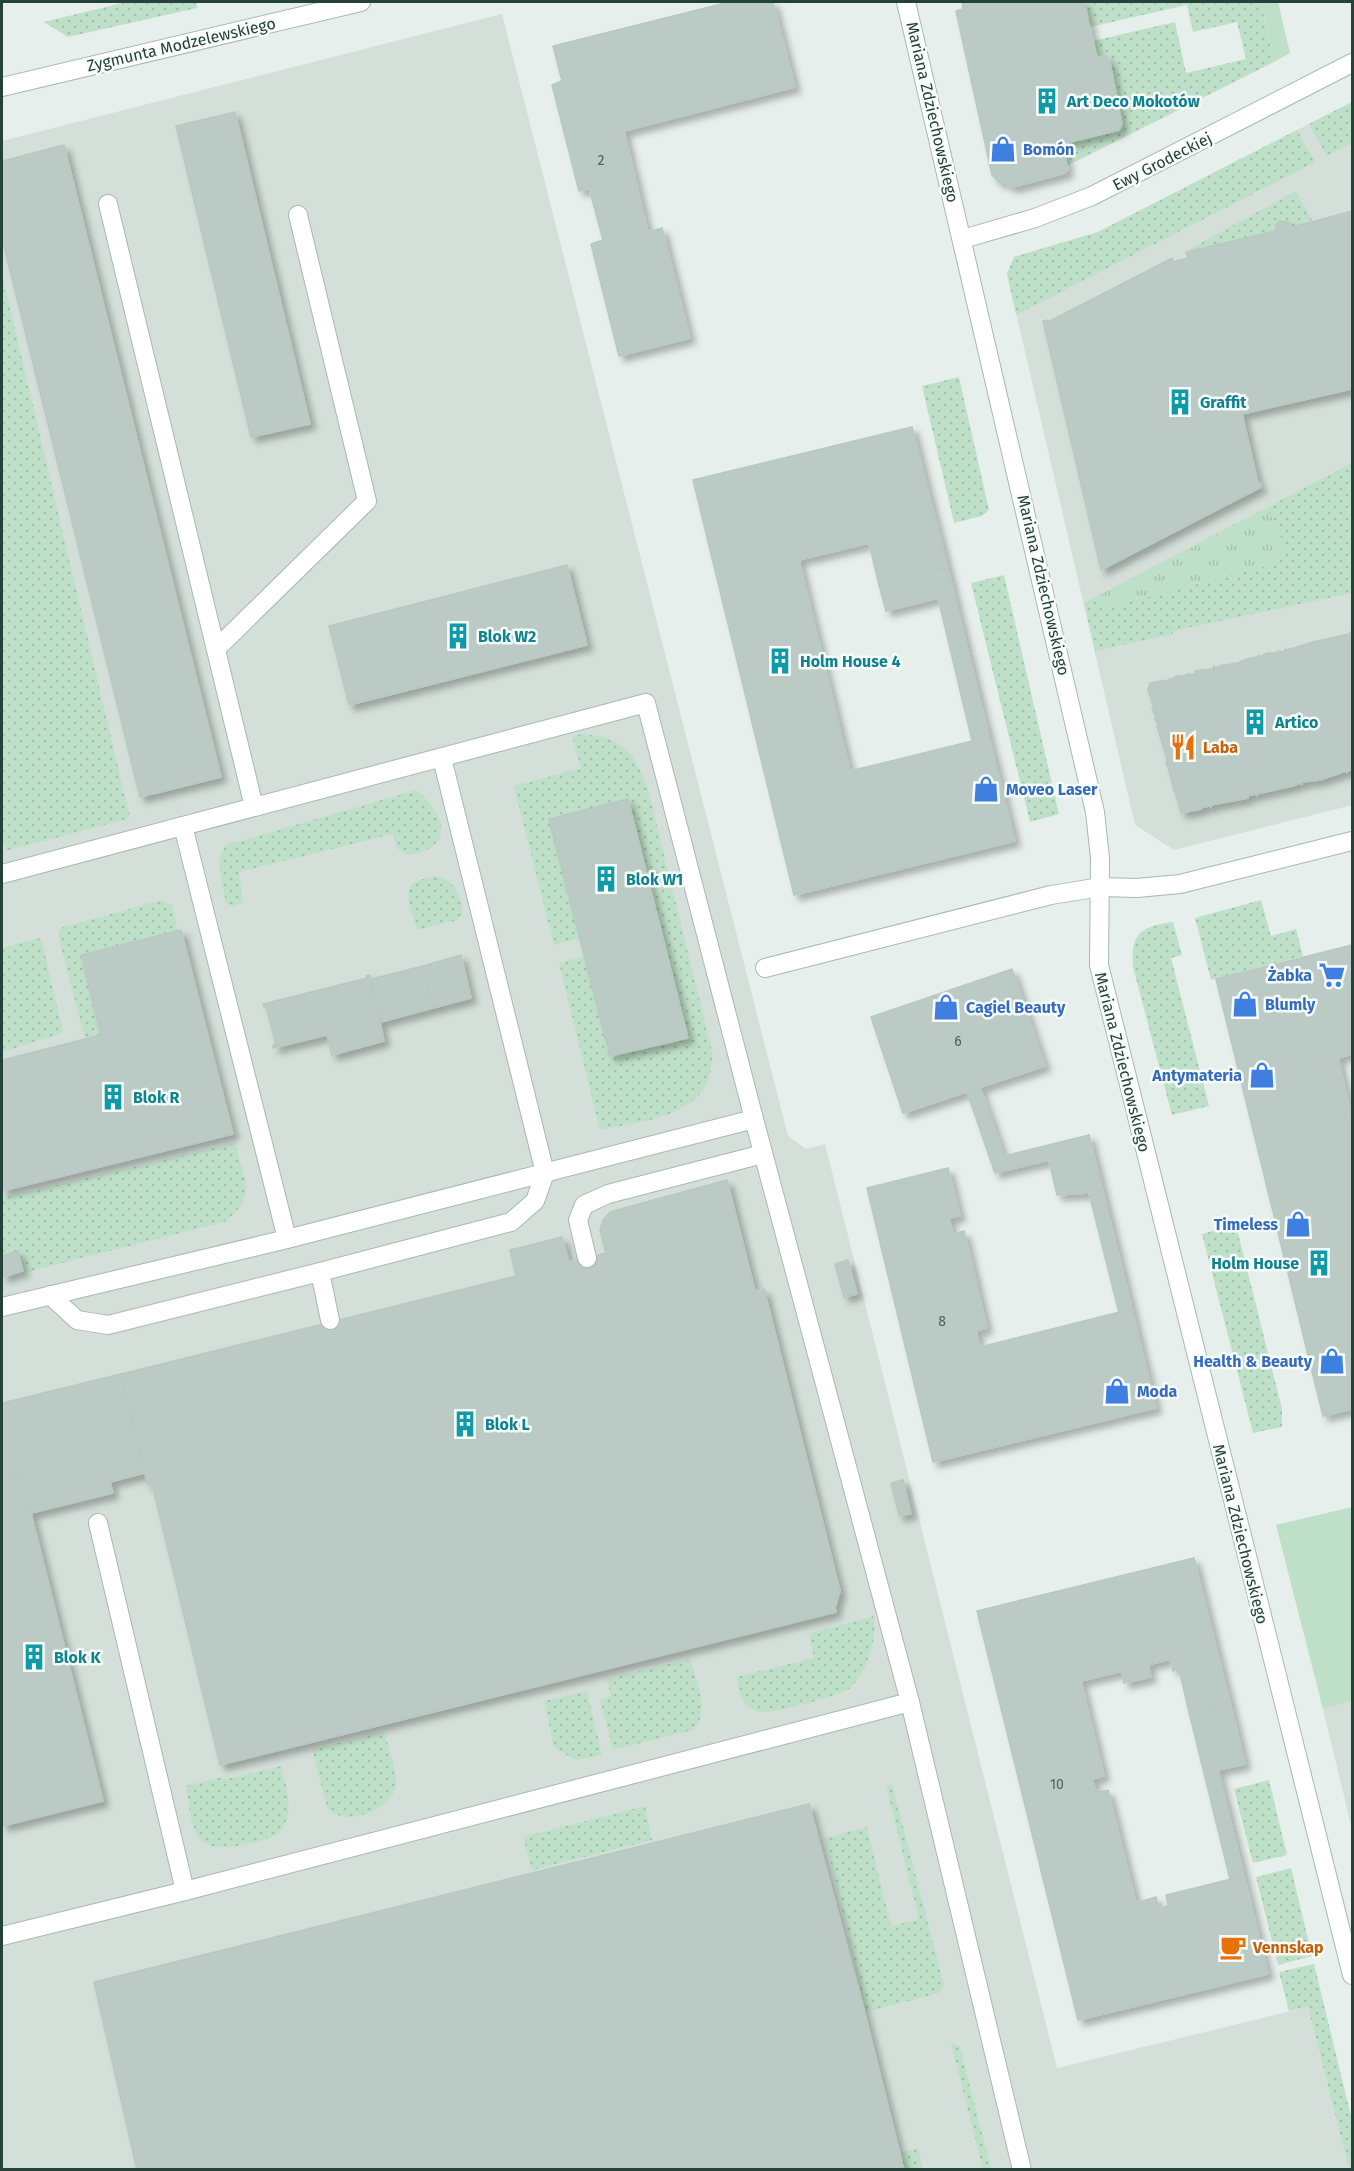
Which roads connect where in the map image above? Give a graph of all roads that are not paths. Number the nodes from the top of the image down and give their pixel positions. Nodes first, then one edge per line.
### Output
1 (361, 2) edge
2 (906, 2) edge
3 (1353, 63) edge
4 (2, 87) edge
5 (108, 204) dead end
6 (298, 215) dead end
7 (963, 239) junction
8 (216, 649) junction
9 (442, 758) junction
10 (254, 807) junction
11 (183, 826) junction
12 (1353, 841) edge
13 (2, 874) edge
14 (1101, 887) junction
15 (765, 968) dead end
16 (754, 1119) junction
17 (764, 1154) junction
18 (545, 1173) junction
19 (286, 1239) junction
20 (587, 1258) dead end
21 (320, 1272) junction
22 (50, 1295) junction
23 (2, 1306) edge
24 (330, 1320) dead end
25 (98, 1523) dead end
26 (910, 1702) junction
27 (185, 1891) junction
28 (1346, 1920) edge
29 (2, 1936) edge
30 (1353, 1975) edge
31 (1022, 2169) edge

1 - 4 street, Zygmunta Modzelewskiego
2 - 7 street, Mariana Zdziechowskiego
3 - 7 street, Ewy Grodeckiej
5 - 8 street
6 - 8 street
7 - 14 street, Mariana Zdziechowskiego
8 - 10 street
9 - 10 street
9 - 16 street
9 - 18 street
10 - 11 street
11 - 13 street
11 - 19 street
12 - 14 street
14 - 15 street
14 - 28 street, Mariana Zdziechowskiego
16 - 17 street
16 - 18 street
17 - 20 street
17 - 26 street
18 - 19 street
18 - 21 street
19 - 22 street
21 - 22 street
21 - 24 street
22 - 23 street
25 - 27 street
26 - 27 street
26 - 31 street
27 - 29 street
28 - 30 street, Mariana Zdziechowskiego

